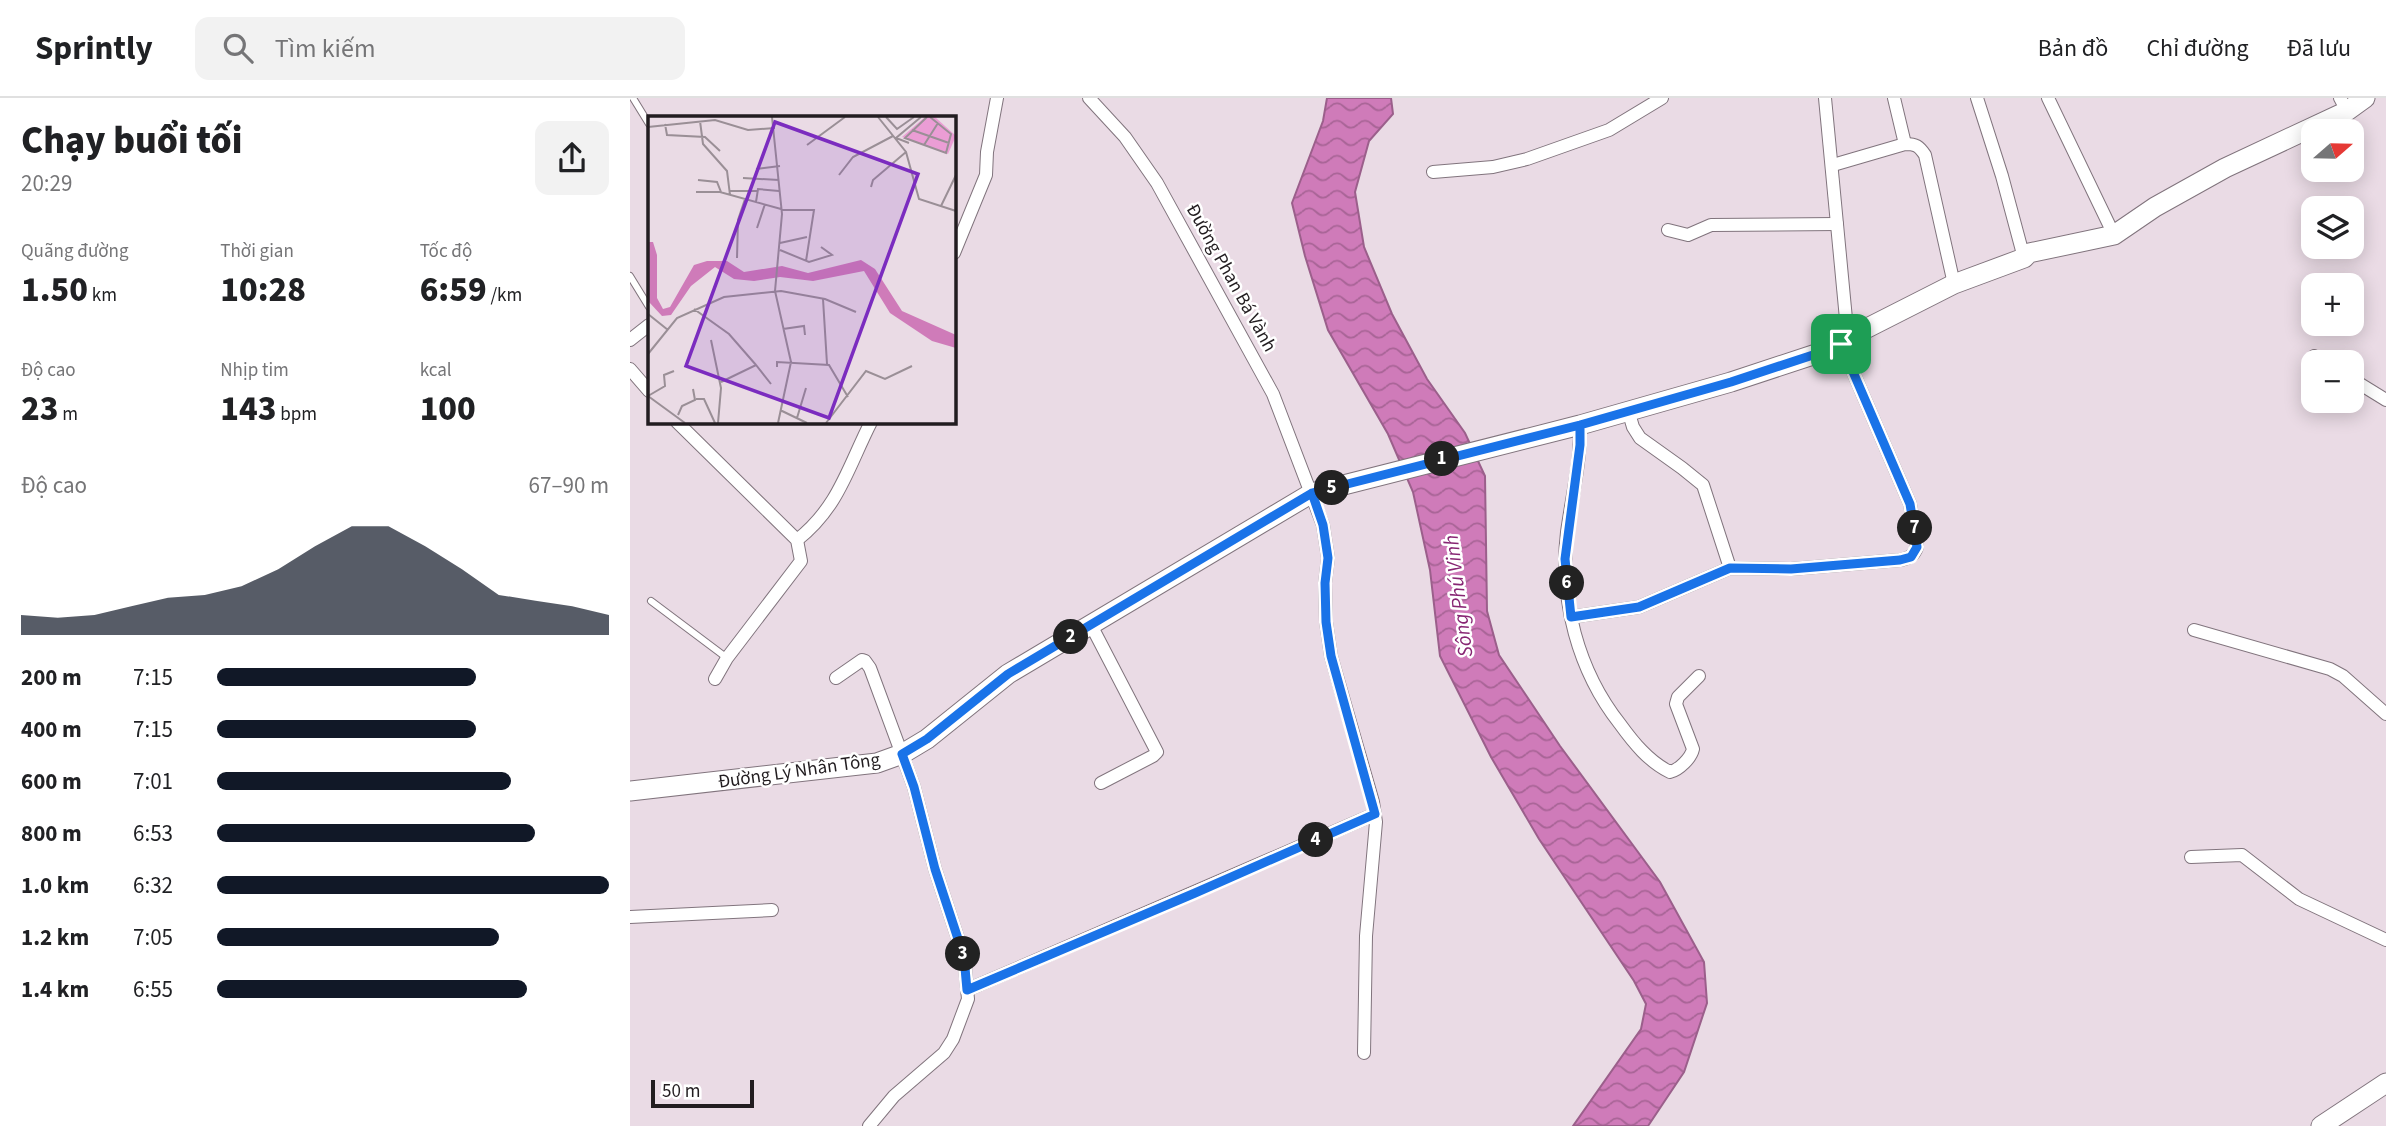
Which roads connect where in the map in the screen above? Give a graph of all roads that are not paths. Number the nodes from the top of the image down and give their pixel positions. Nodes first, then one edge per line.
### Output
1 (633, 98) edge
2 (997, 98) edge
3 (1089, 98) edge
4 (1662, 98) edge
5 (1825, 98) edge
6 (1894, 98) edge
7 (1977, 98) edge
8 (2048, 98) edge
9 (2365, 98) edge
10 (2343, 104) edge
11 (648, 122) edge
12 (1905, 144) junction
13 (1833, 164) junction
14 (1433, 172) dead end
15 (1837, 224) junction
16 (1668, 230) dead end
17 (2114, 235) junction
18 (956, 249) edge
19 (2024, 258) junction
20 (630, 276) edge
21 (1954, 284) junction
22 (648, 305) edge
23 (648, 326) edge
24 (630, 340) edge
25 (1844, 342) junction
26 (630, 369) edge
27 (2364, 386) edge
28 (648, 390) edge
29 (2386, 400) edge
30 (1628, 410) junction
31 (679, 424) edge
32 (870, 424) edge
33 (1580, 425) junction
34 (1312, 493) junction
35 (798, 546) junction
36 (1730, 568) junction
37 (651, 601) dead end
38 (1571, 617) junction
39 (1091, 625) junction
40 (2194, 630) dead end
41 (727, 658) junction
42 (1699, 676) dead end
43 (836, 678) dead end
44 (715, 679) dead end
45 (2386, 714) edge
46 (902, 754) junction
47 (1101, 783) dead end
48 (630, 791) edge
49 (1375, 814) junction
50 (2191, 857) dead end
51 (772, 910) dead end
52 (630, 917) edge
53 (2386, 940) edge
54 (967, 990) junction
55 (1364, 1053) dead end
56 (2386, 1083) edge
57 (869, 1126) edge
58 (2321, 1126) edge

1 - 11 lane
2 - 18 street
3 - 34 street, Đường Phan Bá Vành
4 - 14 street
5 - 13 street
6 - 12 street
7 - 19 street
8 - 17 street
9 - 10 street, Đường Lý Nhân Tông
10 - 17 street, Đường Lý Nhân Tông
12 - 13 street
12 - 21 street
13 - 15 street
15 - 16 street
15 - 25 street
17 - 19 street, Đường Lý Nhân Tông
19 - 21 street, Đường Lý Nhân Tông
20 - 22 lane
21 - 25 street, Đường Lý Nhân Tông
23 - 24 street
25 - 30 street, Đường Lý Nhân Tông
25 - 36 street
26 - 28 street
27 - 29 street
30 - 33 street, Đường Lý Nhân Tông
30 - 36 street
31 - 35 street
32 - 35 street
33 - 34 street, Đường Lý Nhân Tông
33 - 38 street
34 - 39 street, Đường Lý Nhân Tông
34 - 49 street, Đường Phan Bá Vành
35 - 41 street
36 - 38 street
37 - 41 lane
38 - 42 street
39 - 46 street, Đường Lý Nhân Tông
39 - 47 street
40 - 45 street
41 - 44 street
43 - 46 street
46 - 48 street, Đường Lý Nhân Tông
46 - 54 street
49 - 54 street
49 - 55 street, Đường Phan Bá Vành
50 - 53 street
51 - 52 street
54 - 57 street
56 - 58 street

